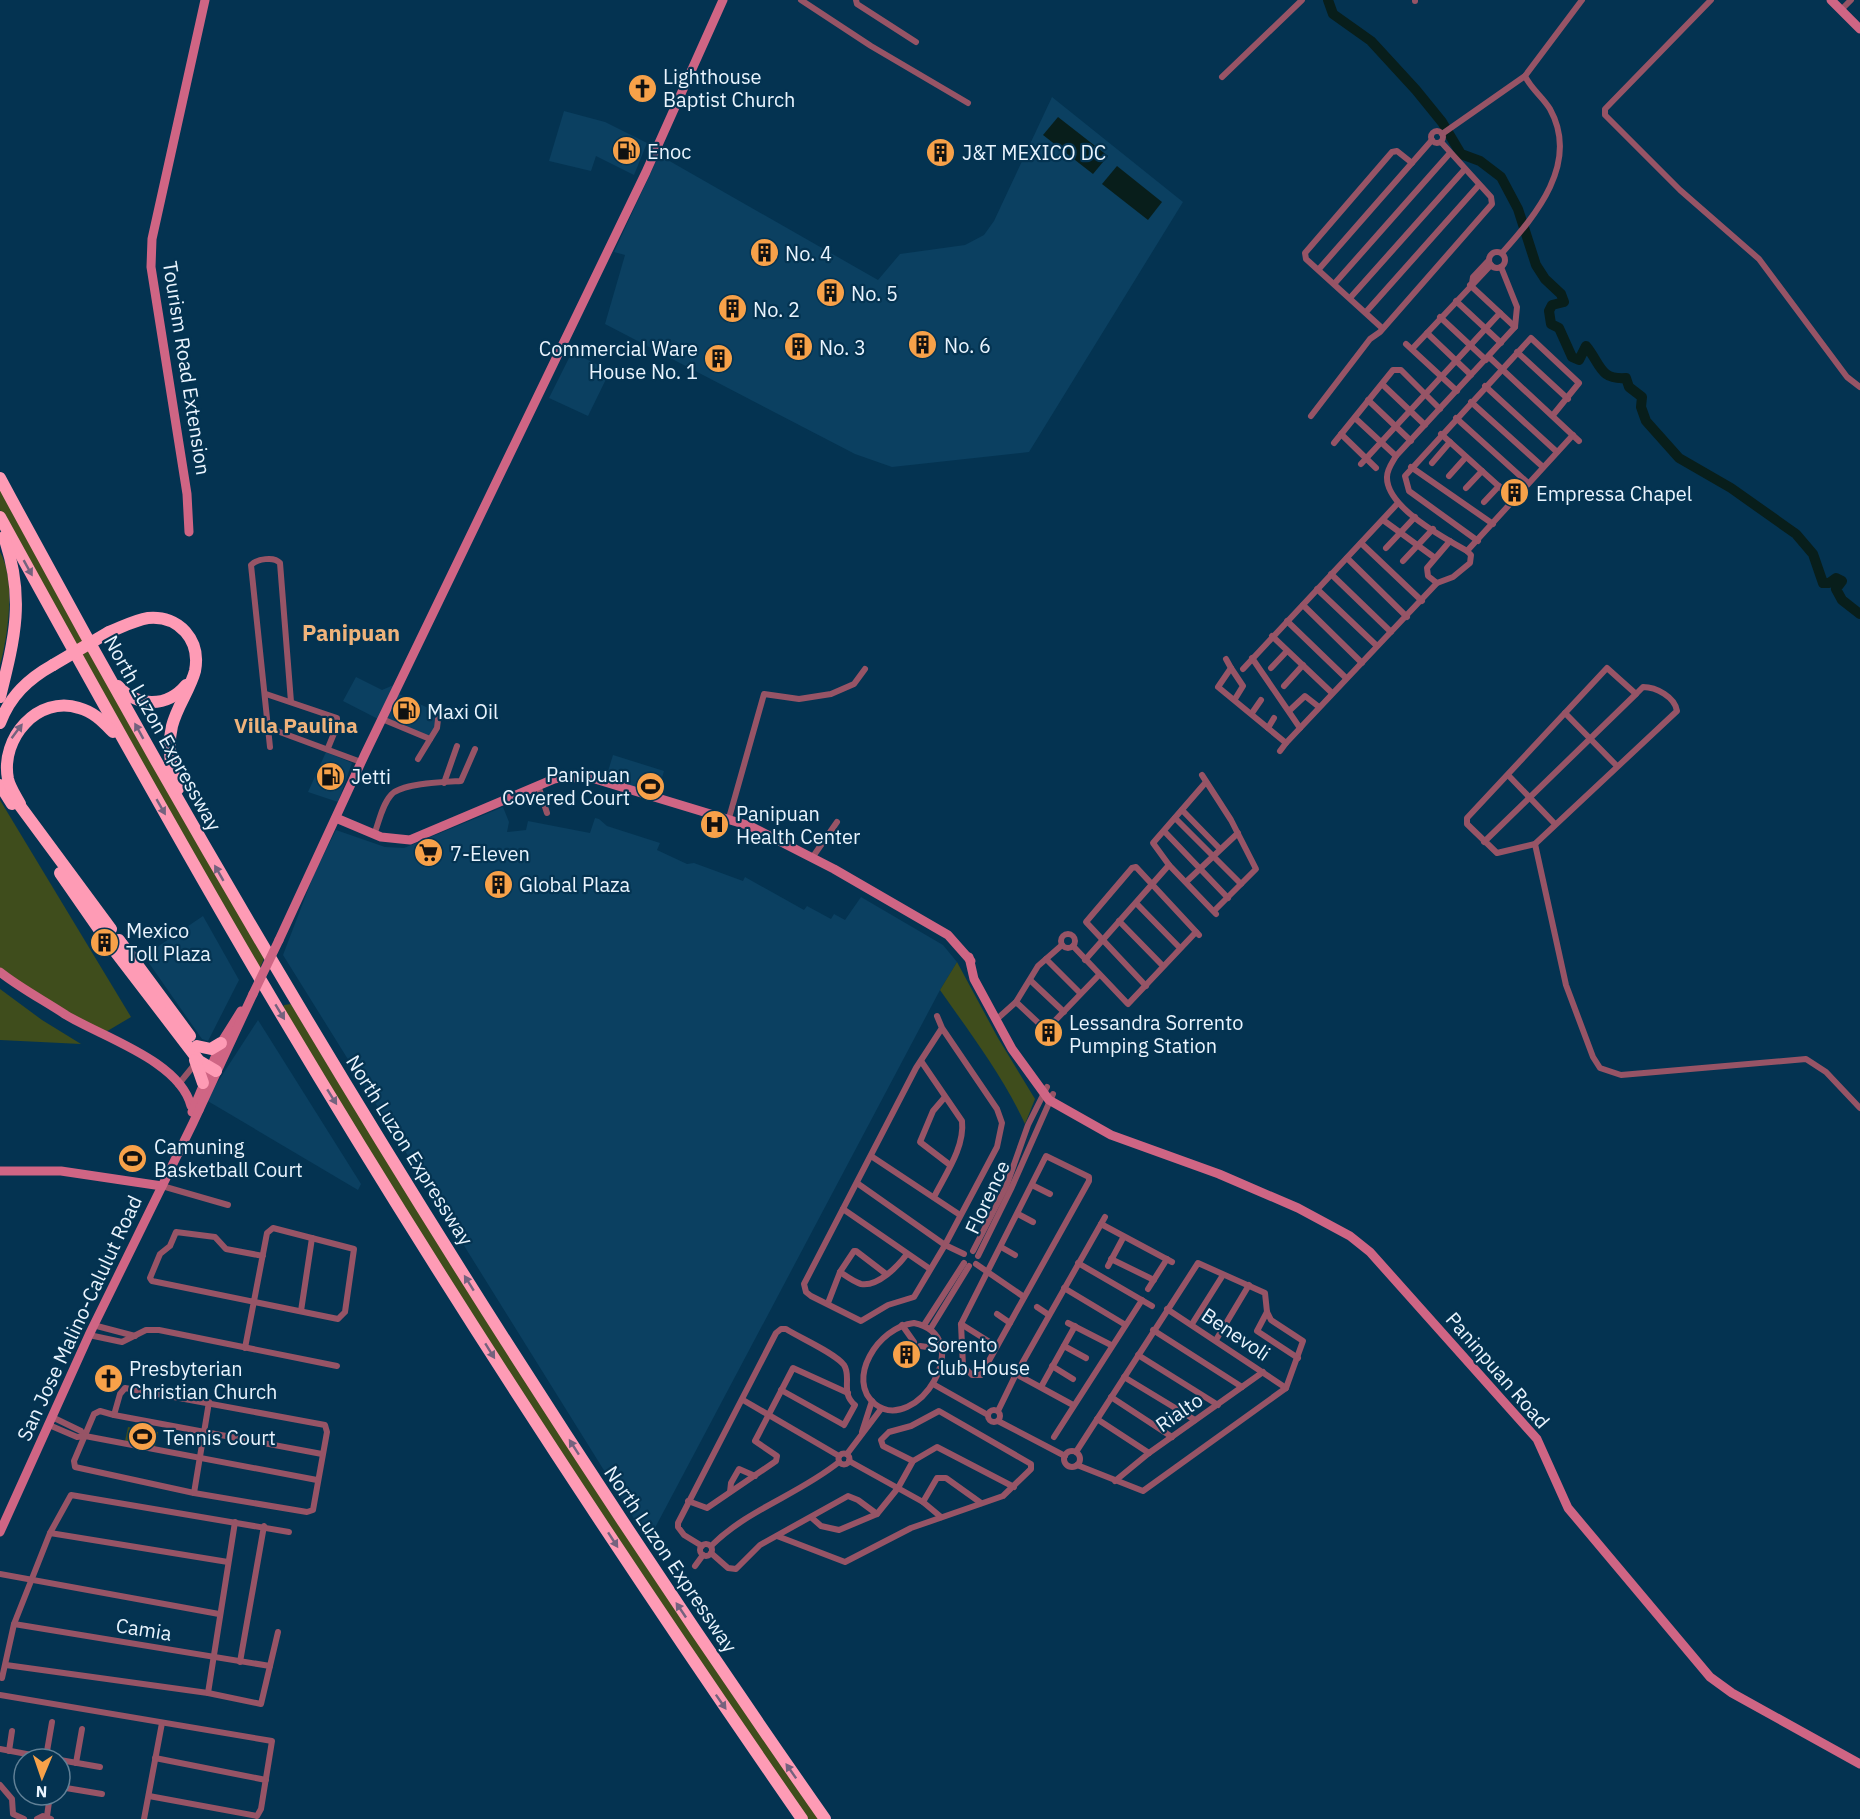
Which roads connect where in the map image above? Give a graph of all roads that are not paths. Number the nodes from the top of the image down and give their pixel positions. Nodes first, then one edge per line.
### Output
1 (206, 0) edge
2 (723, 0) edge
3 (801, 0) edge
4 (856, 0) edge
5 (1302, 0) edge
6 (1582, 0) edge
7 (1711, 0) edge
8 (1831, 0) edge
9 (1851, 0) edge
10 (1841, 10) junction
11 (1860, 29) edge
12 (916, 42) dead end
13 (1222, 76) dead end
14 (1525, 76) junction
15 (968, 103) dead end
16 (1443, 133) junction
17 (1432, 140) junction
18 (1441, 141) junction
19 (1450, 153) junction
20 (1412, 163) junction
21 (1464, 169) junction
22 (1479, 185) junction
23 (1502, 253) junction
24 (1490, 263) junction
25 (1501, 267) junction
26 (1319, 269) junction
27 (1335, 283) junction
28 (1471, 284) junction
29 (1350, 298) junction
30 (1456, 300) junction
31 (1366, 312) junction
32 (1500, 313) junction
33 (1440, 317) junction
34 (1515, 327) junction
35 (1382, 328) junction
36 (1486, 328) junction
37 (1427, 333) junction
38 (1501, 343) junction
39 (1406, 344) dead end
40 (1471, 345) junction
41 (1412, 349) junction
42 (1516, 352) junction
43 (1488, 358) junction
44 (1456, 361) junction
45 (1502, 368) junction
46 (1472, 375) junction
47 (1442, 378) junction
48 (1382, 384) junction
49 (1485, 386) junction
50 (1860, 387) edge
51 (1457, 391) junction
52 (1425, 394) junction
53 (1568, 399) junction
54 (1368, 400) junction
55 (1471, 402) junction
56 (1410, 410) junction
57 (1440, 410) junction
58 (1553, 415) junction
59 (1311, 416) dead end
60 (1456, 417) junction
61 (1354, 418) junction
62 (1425, 425) junction
63 (1396, 427) junction
64 (1341, 434) junction
65 (1441, 434) junction
66 (1573, 435) junction
67 (1411, 441) junction
68 (1579, 441) dead end
69 (1382, 442) junction
70 (1449, 442) junction
71 (1334, 443) dead end
72 (1557, 452) junction
73 (1396, 456) junction
74 (1466, 457) junction
75 (1367, 458) junction
76 (1361, 464) dead end
77 (1432, 464) dead end
78 (1411, 467) junction
79 (1543, 467) junction
80 (1376, 468) dead end
81 (1482, 471) junction
82 (1449, 476) dead end
83 (0, 478) edge
84 (1528, 483) junction
85 (1499, 486) junction
86 (1466, 488) dead end
87 (1513, 499) junction
88 (1484, 502) dead end
89 (1398, 503) junction
90 (0, 517) edge
91 (1415, 517) junction
92 (1383, 520) junction
93 (1493, 524) junction
94 (0, 527) edge
95 (1433, 529) junction
96 (189, 532) dead end
97 (1401, 532) junction
98 (1450, 541) junction
99 (1478, 541) junction
100 (1361, 543) junction
101 (1419, 546) junction
102 (1386, 548) dead end
103 (1467, 551) junction
104 (1347, 558) junction
105 (1435, 558) junction
106 (1403, 561) dead end
107 (1331, 574) junction
108 (1437, 583) junction
109 (1317, 590) junction
110 (1422, 601) junction
111 (1303, 605) junction
112 (1407, 616) junction
113 (1287, 621) junction
114 (1391, 632) junction
115 (1272, 636) junction
116 (1377, 646) junction
117 (1287, 651) junction
118 (98, 658) junction
119 (1252, 658) junction
120 (1226, 659) dead end
121 (1362, 663) junction
122 (1303, 665) junction
123 (1231, 668) junction
124 (1271, 668) dead end
125 (865, 669) dead end
126 (1243, 669) dead end
127 (194, 674) junction
128 (1346, 678) junction
129 (1284, 686) dead end
130 (1218, 687) junction
131 (1213, 693) dead end
132 (1332, 693) junction
133 (266, 694) junction
134 (1636, 694) junction
135 (0, 697) edge
136 (1235, 699) junction
137 (1261, 700) dead end
138 (291, 702) junction
139 (1318, 707) junction
140 (439, 711) dead end
141 (1289, 711) junction
142 (1252, 713) junction
143 (1565, 713) junction
144 (1274, 718) dead end
145 (382, 719) junction
146 (0, 723) edge
147 (269, 728) junction
148 (1268, 728) junction
149 (1300, 728) junction
150 (430, 739) junction
151 (1591, 740) junction
152 (1286, 743) junction
153 (458, 746) dead end
154 (270, 747) dead end
155 (328, 748) junction
156 (475, 749) dead end
157 (1280, 751) dead end
158 (132, 757) junction
159 (418, 759) dead end
160 (361, 762) junction
161 (1617, 766) junction
162 (1508, 774) junction
163 (1202, 775) dead end
164 (0, 776) edge
165 (1206, 782) junction
166 (444, 783) junction
167 (538, 784) junction
168 (2, 789) edge
169 (1530, 799) junction
170 (20, 804) junction
171 (1182, 810) junction
172 (547, 813) dead end
173 (336, 818) junction
174 (729, 818) junction
175 (1175, 818) junction
176 (188, 819) junction
177 (837, 822) dead end
178 (1555, 824) junction
179 (1164, 831) junction
180 (1238, 833) junction
181 (374, 835) junction
182 (1484, 842) junction
183 (1535, 844) junction
184 (1220, 849) junction
185 (1213, 856) junction
186 (812, 858) junction
187 (1169, 865) junction
188 (1200, 869) junction
189 (1186, 882) junction
190 (1152, 884) junction
191 (1241, 884) junction
192 (1228, 898) junction
193 (1136, 903) junction
194 (1119, 921) junction
195 (1103, 940) junction
196 (115, 943) dead end
197 (1062, 945) junction
198 (1073, 946) junction
199 (1180, 948) junction
200 (1046, 959) junction
201 (1085, 960) junction
202 (1163, 966) junction
203 (0, 972) edge
204 (1099, 975) junction
205 (1030, 980) junction
206 (1146, 986) junction
207 (1080, 993) junction
208 (253, 994) junction
209 (1016, 1002) junction
210 (1064, 1012) junction
211 (937, 1016) dead end
212 (999, 1018) junction
213 (942, 1028) junction
214 (221, 1043) junction
215 (193, 1047) junction
216 (196, 1061) junction
217 (921, 1061) junction
218 (214, 1067) junction
219 (203, 1083) junction
220 (178, 1085) junction
221 (1048, 1093) junction
222 (945, 1097) junction
223 (1860, 1108) edge
224 (196, 1109) junction
225 (1034, 1112) junction
226 (1042, 1116) junction
227 (1023, 1152) junction
228 (872, 1156) junction
229 (950, 1166) junction
230 (0, 1171) edge
231 (857, 1183) junction
232 (1032, 1185) junction
233 (162, 1186) junction
234 (1050, 1194) dead end
235 (934, 1197) junction
236 (228, 1205) dead end
237 (843, 1209) junction
238 (1018, 1214) junction
239 (960, 1215) junction
240 (1105, 1217) dead end
241 (1033, 1222) dead end
242 (1101, 1224) junction
243 (312, 1238) junction
244 (1123, 1238) junction
245 (945, 1245) junction
246 (1001, 1247) junction
247 (976, 1253) junction
248 (907, 1254) junction
249 (964, 1254) junction
250 (1016, 1255) dead end
251 (263, 1256) junction
252 (1078, 1263) junction
253 (970, 1264) junction
254 (930, 1269) junction
255 (840, 1272) junction
256 (886, 1274) junction
257 (988, 1274) junction
258 (1223, 1275) junction
259 (1154, 1280) junction
260 (1249, 1285) junction
261 (1064, 1287) junction
262 (1148, 1290) dead end
263 (1024, 1297) junction
264 (1142, 1300) junction
265 (256, 1301) junction
266 (828, 1303) junction
267 (1152, 1306) dead end
268 (1037, 1307) dead end
269 (1167, 1309) junction
270 (301, 1311) junction
271 (1267, 1312) junction
272 (997, 1314) dead end
273 (1049, 1315) junction
274 (1010, 1323) junction
275 (1068, 1323) dead end
276 (961, 1324) junction
277 (1124, 1324) junction
278 (1192, 1324) junction
279 (93, 1325) junction
280 (902, 1325) junction
281 (1075, 1326) junction
282 (927, 1327) junction
283 (109, 1329) junction
284 (1153, 1330) junction
285 (88, 1335) junction
286 (135, 1336) junction
287 (106, 1340) junction
288 (1215, 1341) junction
289 (1111, 1345) junction
290 (996, 1346) junction
291 (1064, 1346) junction
292 (245, 1348) junction
293 (942, 1348) junction
294 (1138, 1355) junction
295 (1086, 1358) dead end
296 (1298, 1358) junction
297 (337, 1366) dead end
298 (1052, 1366) junction
299 (1263, 1372) junction
300 (1016, 1374) junction
301 (1124, 1377) junction
302 (1073, 1378) dead end
303 (933, 1384) junction
304 (1041, 1387) junction
305 (1242, 1387) junction
306 (1286, 1388) junction
307 (781, 1390) junction
308 (848, 1393) junction
309 (1111, 1397) junction
310 (743, 1400) junction
311 (209, 1402) junction
312 (871, 1404) junction
313 (1073, 1405) junction
314 (1218, 1405) junction
315 (855, 1406) junction
316 (881, 1409) junction
317 (998, 1411) junction
318 (114, 1415) junction
319 (988, 1415) junction
320 (768, 1416) junction
321 (1097, 1419) junction
322 (1196, 1420) junction
323 (51, 1421) junction
324 (999, 1421) junction
325 (68, 1425) junction
326 (204, 1431) junction
327 (65, 1432) junction
328 (861, 1434) junction
329 (85, 1436) junction
330 (1054, 1437) dead end
331 (1172, 1437) junction
332 (1076, 1452) junction
333 (1149, 1453) junction
334 (322, 1454) junction
335 (1065, 1456) junction
336 (848, 1458) junction
337 (200, 1459) junction
338 (839, 1459) junction
339 (913, 1461) junction
340 (1077, 1465) junction
341 (755, 1476) junction
342 (317, 1480) junction
343 (1115, 1481) junction
344 (1014, 1487) junction
345 (898, 1488) junction
346 (730, 1492) junction
347 (194, 1493) junction
348 (688, 1501) junction
349 (923, 1502) junction
350 (981, 1503) junction
351 (877, 1514) junction
352 (941, 1517) junction
353 (812, 1518) junction
354 (235, 1522) junction
355 (264, 1526) junction
356 (0, 1532) edge
357 (289, 1532) dead end
358 (50, 1533) junction
359 (777, 1536) junction
360 (702, 1546) junction
361 (711, 1550) junction
362 (703, 1555) junction
363 (228, 1562) junction
364 (695, 1566) dead end
365 (0, 1574) edge
366 (31, 1581) junction
367 (219, 1614) junction
368 (14, 1624) junction
369 (278, 1632) dead end
370 (214, 1657) junction
371 (240, 1662) junction
372 (6, 1665) junction
373 (270, 1666) junction
374 (2, 1678) dead end
375 (208, 1693) junction
376 (0, 1695) edge
377 (52, 1722) dead end
378 (162, 1723) junction
379 (82, 1729) dead end
380 (12, 1731) dead end
381 (50, 1747) edge
382 (0, 1749) edge
383 (9, 1750) junction
384 (12, 1751) edge
385 (155, 1758) junction
386 (72, 1762) edge
387 (76, 1763) junction
388 (1860, 1764) edge
389 (100, 1767) dead end
390 (266, 1780) junction
391 (0, 1785) edge
392 (72, 1789) edge
393 (102, 1794) dead end
394 (149, 1796) junction
395 (11, 1817) edge
396 (49, 1818) edge
397 (24, 1819) edge
398 (37, 1819) edge
399 (144, 1819) edge
400 (802, 1819) edge
401 (825, 1819) edge

1 - 96 main road, Tourism Road Extension
2 - 145 main road
3 - 15 street
4 - 12 street
5 - 13 street
6 - 14 street
7 - 50 street
8 - 10 main road
9 - 10 street
10 - 11 main road
14 - 16 street
14 - 23 street
16 - 17 street
16 - 18 street
17 - 18 street
17 - 20 street
18 - 19 street
19 - 21 street
19 - 27 street
20 - 26 street
20 - 26 street
21 - 22 street
21 - 29 street
22 - 31 street
22 - 35 street
23 - 24 street
23 - 25 street
24 - 25 street
24 - 28 street
25 - 34 street
26 - 27 street
27 - 29 street
28 - 30 street
28 - 32 street
29 - 31 street
30 - 33 street
30 - 36 street
31 - 35 street
32 - 34 street
32 - 36 street
33 - 37 street
33 - 40 street
34 - 38 street
35 - 59 street
36 - 38 street
36 - 40 street
37 - 41 street
37 - 44 street
38 - 43 street
39 - 41 street
40 - 43 street
40 - 44 street
41 - 47 street
42 - 45 street
42 - 53 street
42 - 53 street
43 - 45 street
43 - 46 street
44 - 46 street
44 - 47 street
45 - 49 street
45 - 58 street
46 - 51 street
47 - 51 street
47 - 52 street
48 - 52 street
48 - 54 street
48 - 56 street
49 - 55 street
49 - 72 street
51 - 57 street
52 - 56 street
52 - 57 street
53 - 58 street
54 - 61 street
54 - 63 street
55 - 60 street
55 - 79 street
56 - 62 street
56 - 63 street
57 - 62 street
58 - 66 street
60 - 65 street
60 - 84 street
61 - 64 street
61 - 69 street
62 - 67 street
63 - 67 street
63 - 69 street
64 - 71 street
64 - 75 street
65 - 70 street
65 - 78 street
66 - 68 street
66 - 72 street
67 - 73 street
69 - 73 street
69 - 75 street
70 - 74 street
70 - 77 street
72 - 79 street
73 - 89 street
74 - 81 street
74 - 82 street
75 - 76 street
75 - 80 street
78 - 93 street
78 - 99 street
79 - 84 street
81 - 85 street
81 - 86 street
83 - 118 highway, North Luzon Expressway
84 - 87 street
85 - 87 street
85 - 88 street
87 - 93 street
89 - 91 street
89 - 92 street
90 -> 158 highway, North Luzon Expressway
91 - 95 street
91 - 97 street
92 - 97 street
92 - 100 street
93 - 99 street
94 - 135 highway
95 - 98 street
95 - 101 street
97 - 101 street
97 - 102 street
98 - 103 street
98 - 105 street
99 - 103 street
100 - 104 street
100 - 110 street
101 - 105 street
101 - 106 street
103 - 108 street
104 - 107 street
104 - 112 street
105 - 108 street
107 - 109 street
107 - 114 street
108 - 110 street
109 - 111 street
109 - 116 street
110 - 112 street
111 - 113 street
111 - 121 street
112 - 114 street
113 - 115 street
113 - 128 street
114 - 116 street
115 - 117 street
115 - 119 street
116 - 121 street
117 - 122 street
117 - 124 street
118 - 127 highway
176 -> 118 highway, North Luzon Expressway
119 - 126 street
119 - 141 street
120 - 123 street
121 - 128 street
122 - 129 street
122 - 132 street
123 - 130 street
123 - 136 street
125 - 174 street
127 - 146 highway, bridge
127 - 176 highway
128 - 132 street
130 - 131 street
130 - 136 street
132 - 139 street
133 - 138 street
133 - 138 street
133 - 147 street
134 - 143 street
134 - 151 street
134 - 161 street
136 - 142 street
137 - 142 street
138 - 155 street
139 - 141 street
139 - 149 street
140 - 150 street
141 - 149 street
142 - 148 street
143 - 151 street
143 - 162 street
144 - 148 street
145 - 150 street
145 - 160 main road
147 - 154 street
147 - 155 street
148 - 152 street
149 - 152 street
150 - 159 street
151 - 161 street
151 - 169 street
152 - 157 street
153 - 166 street
155 - 160 street
156 - 166 street
170 -> 158 highway
158 -> 400 highway, North Luzon Expressway
160 - 173 main road
161 - 178 street
162 - 169 street
162 - 182 street
163 - 165 street
164 - 168 highway
164 - 170 highway
165 - 171 street
165 - 180 street
166 - 181 street
167 - 172 street
167 - 174 main road, Paninpuan Road
167 - 181 main road, Paninpuan Road
168 - 170 highway
169 - 178 street
169 - 182 street
171 - 175 street
171 - 184 street
173 - 181 main road, Paninpuan Road
173 - 208 main road, bridge
174 - 186 main road, Paninpuan Road
175 - 179 street
175 - 185 street
401 -> 176 highway, North Luzon Expressway
177 - 186 street
178 - 183 street
179 - 187 street
179 - 188 street
180 - 184 street
180 - 191 street
182 - 183 street
183 - 223 street
184 - 185 street
185 - 188 street
185 - 191 street
186 - 212 main road, Paninpuan Road
187 - 189 street
187 - 190 street
188 - 189 street
188 - 192 street
189 - 192 street
190 - 193 street
190 - 195 street
190 - 199 street
191 - 192 street
193 - 194 street
193 - 199 street
194 - 195 street
194 - 202 street
195 - 201 street
195 - 206 street
196 - 215 highway
197 - 198 street
197 - 198 street
197 - 200 street
198 - 201 street
199 - 202 street
200 - 205 street
200 - 207 street
201 - 204 street
202 - 206 street
203 - 220 main road
204 - 206 street
204 - 207 street
205 - 209 street
205 - 210 street
207 - 210 street
208 - 214 main road
208 - 218 main road
209 - 210 street
209 - 212 street
211 - 213 street
212 - 221 main road, Paninpuan Road
213 - 217 street
213 - 239 street
214 - 215 highway
214 - 218 main road
215 - 216 highway
215 - 218 highway
216 - 219 highway
216 - 220 street
217 - 222 street
217 - 228 street
218 - 219 main road
218 - 224 main road
219 - 224 main road
220 - 224 main road
221 - 225 street, Florence
221 - 226 street, Florence
221 - 388 main road, Paninpuan Road
222 - 229 street
222 - 229 street
224 - 233 main road, San Jose Malino-Calulut Road
225 - 226 street
225 - 227 street, Florence
226 - 227 street, Florence
227 - 247 street, Florence
228 - 231 street
228 - 235 street
229 - 235 street
230 - 233 main road
231 - 237 street
231 - 245 street
232 - 234 street
232 - 238 street
232 - 263 street
233 - 236 street
233 - 279 main road, San Jose Malino-Calulut Road
235 - 239 street
237 - 248 street
237 - 266 street
238 - 241 street
238 - 246 street
239 - 245 street
240 - 242 street
242 - 244 street
242 - 252 street
243 - 251 street
243 - 270 street
243 - 270 street
244 - 259 street
244 - 259 street
245 - 249 street
245 - 254 street
246 - 250 street
246 - 257 street
247 - 249 street
247 - 253 street, Florence
248 - 254 street
248 - 256 street
249 - 253 street
251 - 265 street
251 - 265 street
252 - 261 street
252 - 264 street
253 - 257 street
253 - 282 street
254 - 266 street
255 - 256 street
255 - 256 street
255 - 266 street
257 - 263 street
257 - 276 street
258 - 260 street
258 - 269 street
258 - 278 street
259 - 262 street
260 - 271 street
260 - 288 street
261 - 273 street
261 - 277 street
263 - 274 street
264 - 267 street
264 - 277 street
265 - 270 street
265 - 292 street
268 - 273 street
269 - 278 street, Benevoli
269 - 284 street
271 - 296 street
271 - 296 street
272 - 274 street
273 - 300 street
274 - 290 street
275 - 281 street
276 - 290 street
276 - 290 street
277 - 289 street
278 - 288 street, Benevoli
279 - 283 street
279 - 285 main road, San Jose Malino-Calulut Road
280 - 282 street
280 - 293 street
280 - 312 street
281 - 289 street
281 - 291 street
282 - 293 street
283 - 286 street
283 - 287 street
284 - 294 street
284 - 305 street
285 - 287 street
285 - 323 main road, San Jose Malino-Calulut Road
286 - 287 street
286 - 292 street
288 - 299 street, Benevoli
289 - 313 street
291 - 295 street
291 - 298 street
292 - 297 street
293 - 303 street
294 - 301 street
294 - 314 street
296 - 306 street
298 - 302 street
298 - 304 street
299 - 305 street, Rialto
299 - 306 street, Benevoli
300 - 304 street
300 - 317 street
301 - 309 street
301 - 322 street
303 - 316 street
303 - 319 street
304 - 313 street
305 - 314 street, Rialto
306 - 343 street
307 - 308 street
307 - 315 street
307 - 320 street
308 - 310 street
308 - 315 street
309 - 321 street
309 - 331 street
310 - 320 street
310 - 348 street
311 - 318 street
311 - 326 street
311 - 334 street
312 - 315 street
312 - 316 street
312 - 328 street
313 - 330 street
314 - 322 street, Rialto
316 - 328 street
317 - 319 street
317 - 324 street
318 - 326 street
318 - 329 street
319 - 324 street
320 - 338 street
320 - 341 street
321 - 332 street
321 - 333 street
322 - 331 street, Rialto
323 - 325 street
323 - 327 street
323 - 356 main road, San Jose Malino-Calulut Road
324 - 335 street
325 - 327 street
325 - 329 street
326 - 334 street
326 - 337 street
327 - 329 street
328 - 336 street
329 - 337 street
329 - 347 street
331 - 333 street, Rialto
332 - 335 street
332 - 340 street
333 - 343 street, Rialto
334 - 342 street
335 - 340 street
336 - 338 street
336 - 338 street
336 - 345 street
337 - 342 street
337 - 347 street
338 - 361 street
339 - 344 street
339 - 344 street
339 - 345 street
340 - 343 street
341 - 346 street
341 - 346 street
342 - 347 street
344 - 350 street
345 - 349 street
345 - 351 street
346 - 348 street
348 - 360 street
349 - 350 street
349 - 352 street
350 - 352 street
351 - 353 street
351 - 353 street
352 - 359 street
353 - 359 street
354 - 355 street
354 - 358 street
354 - 363 street
355 - 357 street
355 - 371 street
358 - 363 street
358 - 366 street
359 - 361 street
360 - 361 street
360 - 362 street
361 - 362 street
362 - 364 street
363 - 367 street
365 - 366 street
366 - 367 street
366 - 368 street
367 - 370 street
368 - 370 street, Camia
368 - 372 street
369 - 373 street
370 - 371 street, Camia
370 - 375 street
371 - 373 street, Camia
372 - 374 street
372 - 375 street
373 - 375 street
376 - 378 street
377 - 381 street
378 - 385 street
378 - 390 street
379 - 387 street
380 - 383 street
382 - 383 street
383 - 384 street
385 - 390 street
385 - 394 street
386 - 387 street
387 - 389 street
390 - 394 street
391 - 395 street
392 - 393 street
394 - 399 street
395 - 397 street
396 - 398 street

